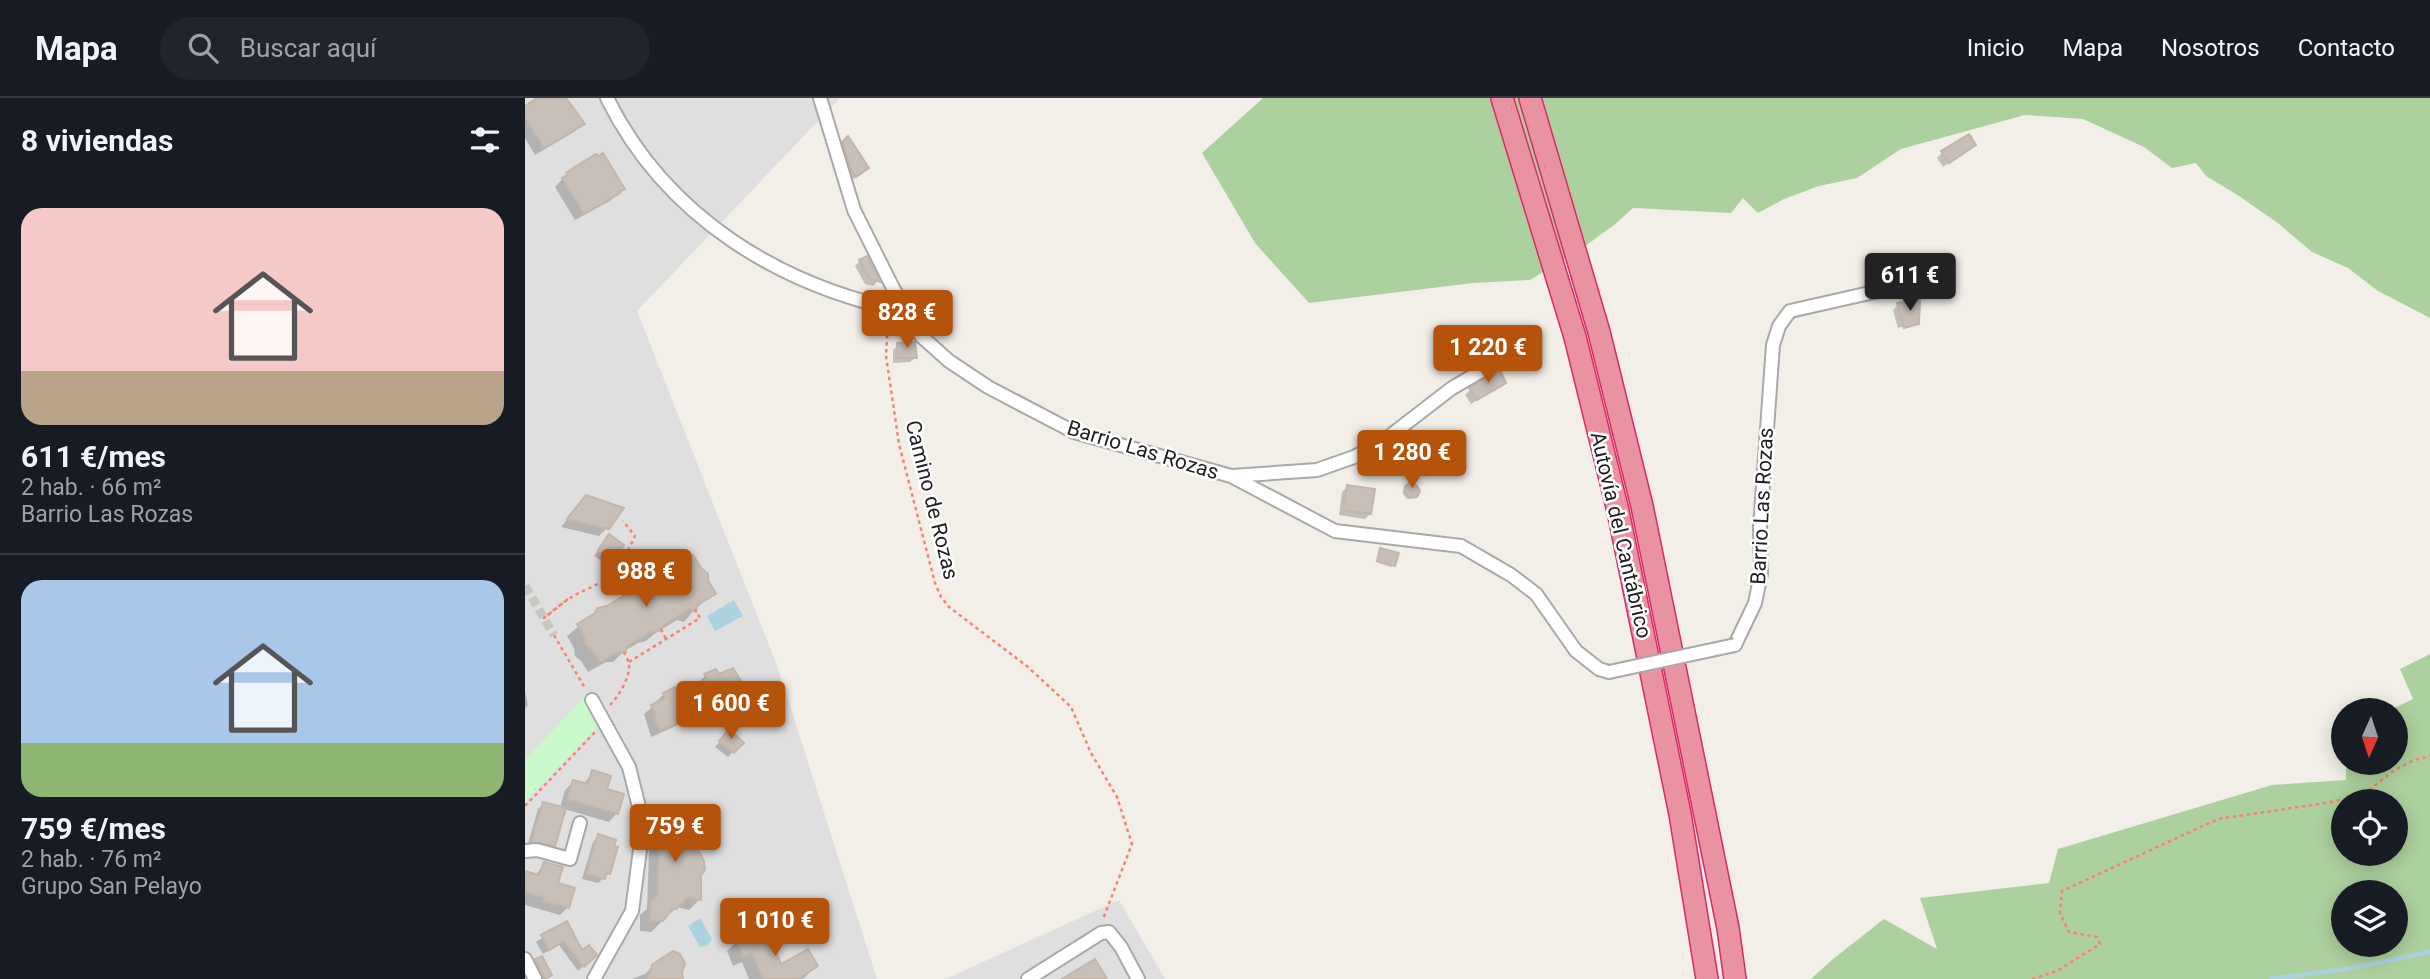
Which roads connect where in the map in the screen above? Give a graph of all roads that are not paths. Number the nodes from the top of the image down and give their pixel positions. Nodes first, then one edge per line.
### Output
1 (607, 98) edge
2 (820, 98) edge
3 (1502, 98) edge
4 (1529, 98) edge
5 (1883, 290) dead end
6 (907, 312) junction
7 (1509, 355) dead end
8 (1231, 476) junction
9 (592, 700) road end
10 (580, 823) dead end
11 (525, 851) edge
12 (525, 958) edge
13 (535, 979) edge
14 (594, 979) edge
15 (1028, 979) edge
16 (1139, 979) edge
17 (1707, 979) edge
18 (1735, 979) edge

1 - 6 street
2 - 6 street, Barrio Las Rozas
3 - 17 highway, Autovía del Cantábrico
4 - 18 highway, Autovía del Cantábrico
5 - 8 street, Barrio Las Rozas, bridge
6 - 8 street, Barrio Las Rozas
7 - 8 street, Barrio Las Rozas
9 - 14 street
10 - 11 street
12 - 13 street
15 - 16 street

